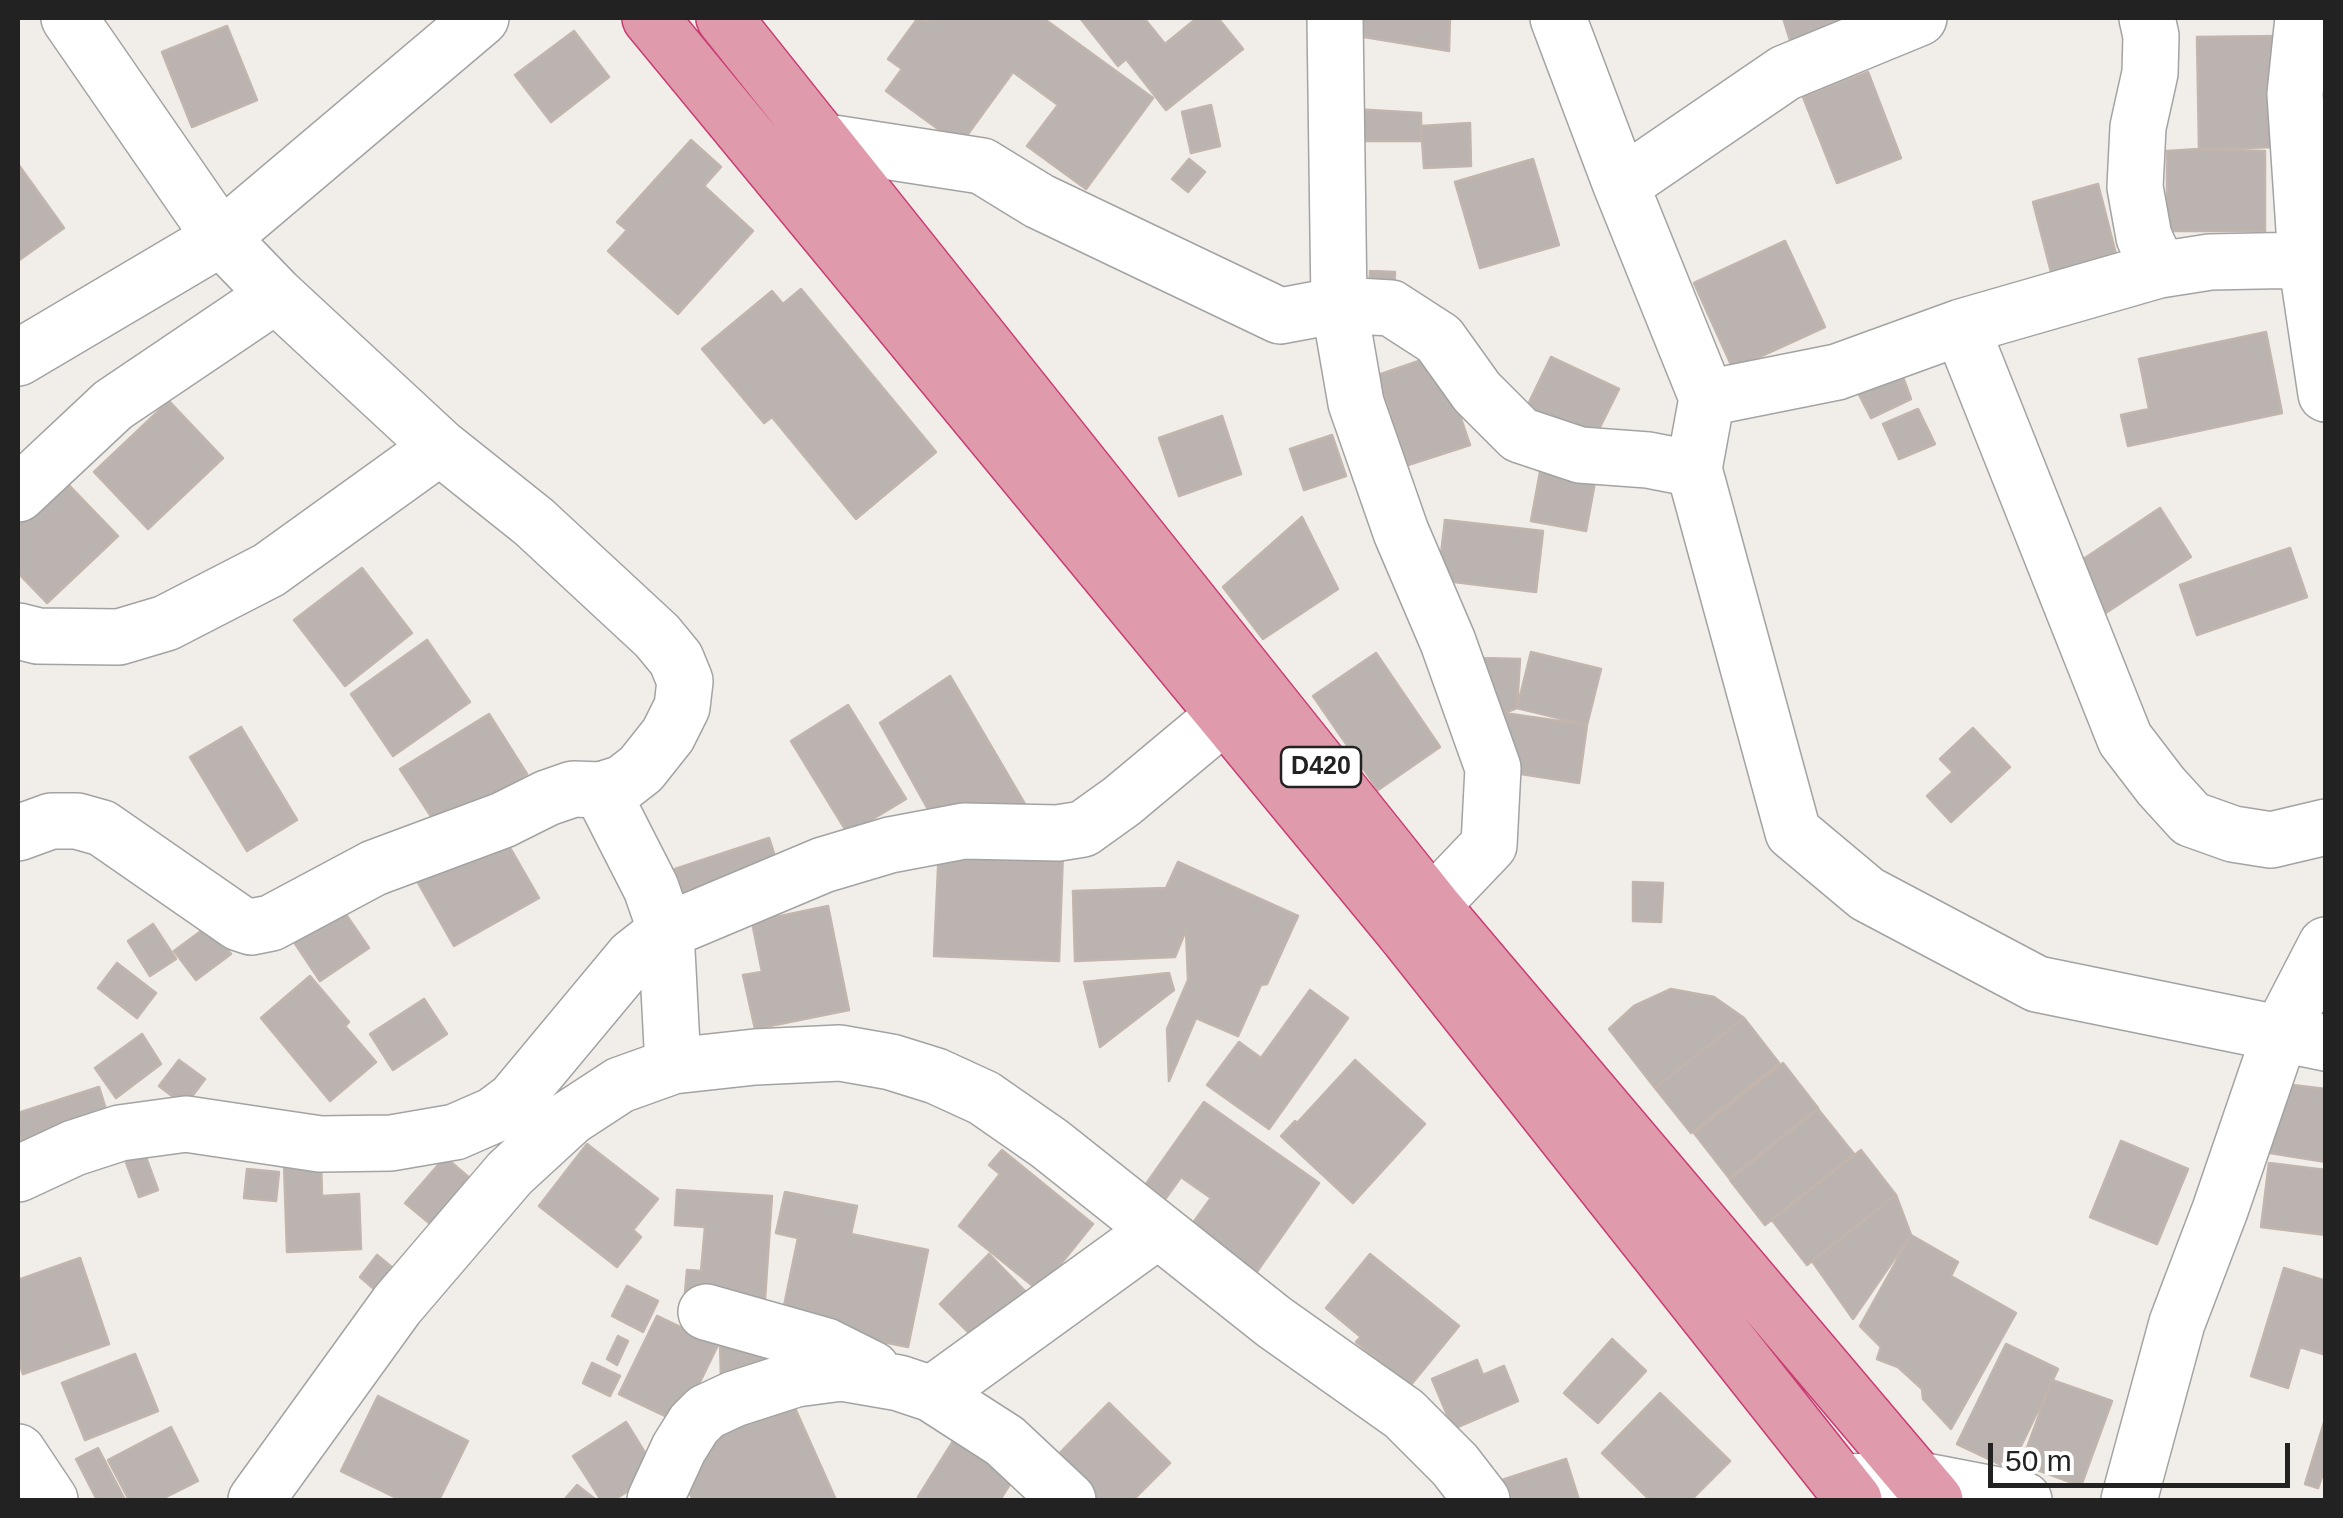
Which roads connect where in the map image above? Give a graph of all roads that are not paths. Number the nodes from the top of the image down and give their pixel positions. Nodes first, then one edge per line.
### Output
1 (69, 18) edge
2 (481, 18) edge
3 (650, 18) edge
4 (724, 18) edge
5 (1334, 18) edge
6 (1558, 18) edge
7 (1920, 18) edge
8 (2147, 18) edge
9 (2302, 18) edge
10 (820, 141) junction
11 (766, 157) junction
12 (1620, 185) junction
13 (221, 238) junction
14 (2306, 260) junction
15 (2160, 270) junction
16 (276, 295) junction
17 (1338, 306) junction
18 (1961, 327) junction
19 (18, 358) edge
20 (2326, 394) edge
21 (1706, 398) junction
22 (440, 447) junction
23 (1694, 469) junction
24 (18, 494) edge
25 (18, 631) edge
26 (1225, 715) junction
27 (601, 790) junction
28 (2326, 827) edge
29 (18, 832) edge
30 (1419, 920) junction
31 (666, 931) junction
32 (2326, 945) edge
33 (2303, 1037) edge
34 (673, 1066) junction
35 (18, 1174) edge
36 (1157, 1231) junction
37 (706, 1312) dead end
38 (915, 1388) junction
39 (18, 1452) edge
40 (1928, 1490) edge
41 (1847, 1491) edge
42 (1045, 1493) edge
43 (50, 1500) edge
44 (256, 1500) edge
45 (655, 1500) edge
46 (1482, 1500) edge
47 (2024, 1500) edge
48 (2129, 1500) edge

1 - 13 street
2 - 13 street
3 - 11 highway, D420
4 - 10 highway, D420
5 - 17 street
6 - 12 street
7 - 12 street
8 - 15 street
9 - 14 street
10 - 11 street
10 - 17 street
10 - 30 highway, D420
11 - 26 highway, D420
12 - 21 street
13 - 16 street
13 - 19 street
14 - 15 street
14 - 20 street
15 - 18 street
16 - 22 street
16 - 24 street
17 - 23 street
17 - 30 street
18 - 21 street
18 - 28 street
21 - 23 street
22 - 25 street
22 - 27 street
23 - 33 street
26 - 30 highway, D420
26 - 31 street
27 - 29 street
27 - 31 street
30 - 40 highway, D420
30 - 41 highway, D420
31 - 34 street
31 - 35 street
32 - 33 street
33 - 48 street
34 - 36 street
34 - 44 street
36 - 38 street
36 - 46 street
37 - 38 street
38 - 42 street
38 - 45 street
39 - 43 street
40 - 41 street
40 - 47 street

